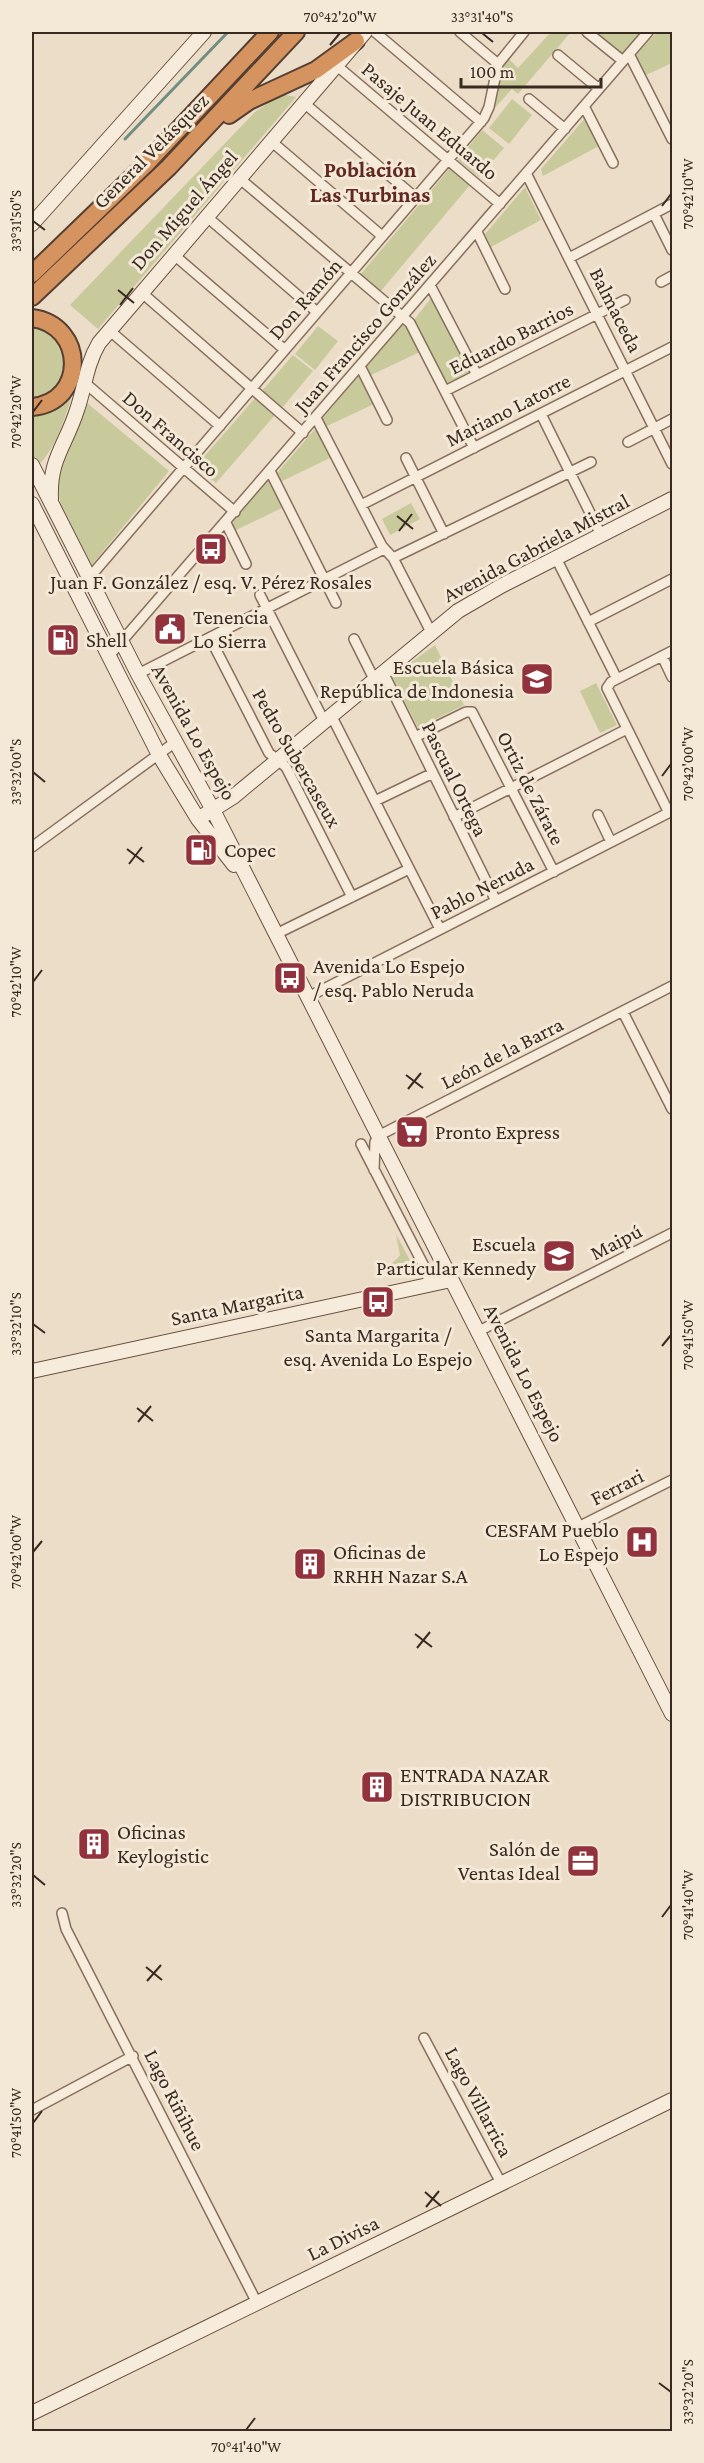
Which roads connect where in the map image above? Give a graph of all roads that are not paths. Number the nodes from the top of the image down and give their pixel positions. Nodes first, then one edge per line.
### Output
1 (204, 32) edge
2 (270, 32) edge
3 (296, 32) edge
4 (375, 32) edge
5 (460, 32) edge
6 (524, 32) edge
7 (587, 32) edge
8 (648, 32) edge
9 (361, 36) edge
10 (558, 55) dead end
11 (626, 57) junction
12 (498, 64) junction
13 (336, 65) junction
14 (599, 89) junction
15 (529, 99) dead end
16 (304, 103) junction
17 (584, 106) junction
18 (481, 122) junction
19 (565, 129) junction
20 (672, 136) edge
21 (271, 141) junction
22 (448, 160) junction
23 (613, 163) dead end
24 (169, 167) junction
25 (526, 173) junction
26 (239, 178) junction
27 (416, 198) junction
28 (500, 204) junction
29 (672, 204) edge
30 (654, 213) junction
31 (206, 216) junction
32 (32, 224) edge
33 (477, 232) junction
34 (382, 237) junction
35 (672, 250) edge
36 (173, 254) junction
37 (569, 258) junction
38 (32, 274) edge
39 (350, 274) junction
40 (672, 276) edge
41 (662, 282) dead end
42 (430, 285) junction
43 (505, 289) dead end
44 (141, 292) junction
45 (32, 297) edge
46 (625, 300) dead end
47 (317, 312) junction
48 (597, 314) junction
49 (402, 317) junction
50 (32, 318) edge
51 (109, 330) junction
52 (672, 347) edge
53 (285, 350) junction
54 (360, 366) junction
55 (626, 371) junction
56 (477, 375) junction
57 (84, 382) junction
58 (252, 389) junction
59 (445, 391) junction
60 (32, 407) edge
61 (541, 414) junction
62 (316, 418) junction
63 (672, 419) edge
64 (387, 420) dead end
65 (220, 426) junction
66 (655, 428) junction
67 (303, 433) junction
68 (628, 442) dead end
69 (474, 448) junction
70 (406, 458) dead end
71 (591, 462) dead end
72 (672, 464) edge
73 (184, 468) junction
74 (52, 470) junction
75 (270, 471) junction
76 (570, 472) junction
77 (34, 473) edge
78 (416, 478) junction
79 (672, 499) edge
80 (32, 504) edge
81 (52, 504) junction
82 (361, 506) junction
83 (235, 512) junction
84 (225, 523) junction
85 (63, 526) junction
86 (47, 534) junction
87 (444, 534) junction
88 (601, 535) junction
89 (384, 549) junction
90 (393, 558) junction
91 (556, 558) junction
92 (246, 564) dead end
93 (89, 578) junction
94 (672, 579) edge
95 (325, 581) junction
96 (260, 595) dead end
97 (336, 603) dead end
98 (268, 610) junction
99 (588, 622) junction
100 (431, 633) junction
101 (210, 638) junction
102 (354, 639) dead end
103 (122, 642) junction
104 (672, 651) edge
105 (109, 656) junction
106 (662, 656) junction
107 (138, 674) junction
108 (378, 676) junction
109 (672, 677) edge
110 (617, 679) junction
111 (328, 718) junction
112 (627, 729) junction
113 (415, 738) junction
114 (174, 743) junction
115 (159, 755) junction
116 (278, 759) junction
117 (433, 773) junction
118 (511, 788) junction
119 (375, 801) junction
120 (213, 810) junction
121 (671, 812) edge
122 (598, 815) dead end
123 (454, 817) junction
124 (198, 819) junction
125 (611, 842) junction
126 (32, 847) edge
127 (410, 868) junction
128 (554, 872) junction
129 (254, 892) junction
130 (352, 897) junction
131 (496, 901) junction
132 (440, 929) junction
133 (276, 934) junction
134 (672, 986) edge
135 (308, 997) junction
136 (623, 1012) junction
137 (669, 1094) edge
138 (672, 1109) edge
139 (378, 1136) junction
140 (361, 1144) dead end
141 (374, 1170) junction
142 (672, 1233) edge
143 (451, 1280) junction
144 (430, 1284) junction
145 (479, 1331) junction
146 (32, 1371) edge
147 (672, 1480) edge
148 (578, 1527) junction
149 (672, 1714) edge
150 (63, 1913) dead end
151 (424, 2038) dead end
152 (132, 2056) junction
153 (672, 2100) edge
154 (32, 2110) edge
155 (501, 2183) junction
156 (257, 2303) junction
157 (32, 2413) edge

1 - 32 main road
2 - 38 highway, General Velásquez
3 - 24 highway, General Velásquez
4 - 18 street
5 - 12 street
6 - 12 street, Don Ramón
7 - 11 street
8 - 11 street, Juan Francisco González
9 - 13 main road, Don Miguel Ángel
9 - 24 highway
10 - 14 street
11 - 14 street, Juan Francisco González
11 - 20 street
12 - 18 street, Don Ramón
13 - 16 main road, Don Miguel Ángel
13 - 22 street, Pasaje Juan Eduardo
14 - 17 street, Juan Francisco González
15 - 19 street
16 - 21 main road, Don Miguel Ángel
16 - 27 street
17 - 19 street, Juan Francisco González
17 - 23 street
18 - 22 street, Don Ramón
19 - 25 street, Juan Francisco González
21 - 26 main road, Don Miguel Ángel
21 - 34 street
22 - 27 street, Don Ramón
22 - 28 street, Pasaje Juan Eduardo
24 - 45 highway, General Velásquez
25 - 28 street, Juan Francisco González
25 - 37 street, Balmaceda
26 - 31 main road, Don Miguel Ángel
26 - 39 street
27 - 34 street, Don Ramón
28 - 33 street, Juan Francisco González
29 - 30 street
30 - 35 street
30 - 37 street
31 - 36 main road, Don Miguel Ángel
31 - 47 street
33 - 42 street, Juan Francisco González
33 - 43 street
34 - 39 street, Don Ramón
36 - 44 main road, Don Miguel Ángel
36 - 53 street
37 - 48 street, Balmaceda
39 - 47 street, Don Ramón
39 - 49 street
40 - 41 street
42 - 49 street, Juan Francisco González
42 - 56 street
44 - 51 main road, Don Miguel Ángel
44 - 58 street
46 - 48 street, Eduardo Barrios
47 - 53 street, Don Ramón
48 - 55 street, Balmaceda
48 - 56 street, Eduardo Barrios
49 - 54 street, Juan Francisco González
49 - 59 street
50 - 60 highway
51 - 57 main road, Don Miguel Ángel
51 - 65 street
52 - 55 street, Mariano Latorre
53 - 58 street, Don Ramón
54 - 62 street, Juan Francisco González
54 - 64 street
55 - 61 street, Mariano Latorre
55 - 66 street, Balmaceda
56 - 59 street, Eduardo Barrios
57 - 73 street, Don Francisco
57 - 74 main road, Don Miguel Ángel
58 - 65 street, Don Ramón
58 - 67 street
59 - 69 street
61 - 69 street, Mariano Latorre
61 - 76 street
62 - 67 street, Juan Francisco González
62 - 82 street
63 - 66 street
65 - 73 street, Don Ramón
66 - 68 street
66 - 72 street, Balmaceda
67 - 75 street, Juan Francisco González
69 - 78 street, Mariano Latorre
70 - 78 street
71 - 76 street
73 - 83 street, Don Francisco
73 - 93 street, Don Ramón
74 - 77 main road
74 - 81 main road, Don Miguel Ángel
75 - 83 street, Juan Francisco González
75 - 95 street
76 - 87 street
76 - 88 street
77 - 81 main road, Avenida Lo Espejo
78 - 82 street, Mariano Latorre
78 - 87 street
79 - 88 main road, Avenida Gabriela Mistral
80 - 86 main road, Avenida Lo Espejo
81 - 85 main road, Avenida Lo Espejo
82 - 89 street
83 - 84 street, Juan Francisco González
84 - 92 street
84 - 103 street, Juan Francisco González
85 - 86 main road
85 - 93 main road, Avenida Lo Espejo
86 - 105 main road, Avenida Lo Espejo
87 - 90 street
88 - 91 main road, Avenida Gabriela Mistral
89 - 90 street
89 - 95 street
90 - 100 street
91 - 99 street
91 - 100 main road, Avenida Gabriela Mistral
93 - 103 main road, Avenida Lo Espejo
94 - 99 street
95 - 97 street
95 - 98 street
96 - 98 street
98 - 101 street
98 - 111 street
99 - 110 street
100 - 108 main road, Avenida Gabriela Mistral
101 - 107 street
101 - 116 street, Pedro Subercaseux
102 - 108 street, Pascual Ortega
103 - 105 street, Juan Francisco González
103 - 107 main road, Avenida Lo Espejo
104 - 106 street
105 - 115 main road, Avenida Lo Espejo
106 - 109 street
106 - 110 street
107 - 114 main road, Avenida Lo Espejo
108 - 111 main road, Avenida Gabriela Mistral
108 - 113 street, Pascual Ortega
110 - 112 street
111 - 116 main road, Avenida Gabriela Mistral
111 - 119 street
112 - 118 street
112 - 121 street
113 - 117 street, Pascual Ortega
113 - 118 street, Ortiz de Zárate
114 - 115 street
114 - 120 main road, Avenida Lo Espejo
115 - 124 main road, Avenida Lo Espejo
115 - 126 street
116 - 120 main road, Avenida Gabriela Mistral
116 - 130 street, Pedro Subercaseux
117 - 119 street
117 - 123 street, Pascual Ortega
118 - 123 street
118 - 128 street, Ortiz de Zárate
119 - 127 street
120 - 124 main road, Avenida Gabriela Mistral
120 - 129 main road, Avenida Lo Espejo
121 - 125 street, Pablo Neruda
122 - 125 street
123 - 131 street, Pascual Ortega
124 - 129 main road, Avenida Lo Espejo
125 - 128 street, Pablo Neruda
127 - 130 street
127 - 132 street
128 - 131 street, Pablo Neruda
129 - 133 main road, Avenida Lo Espejo
130 - 133 street
131 - 132 street, Pablo Neruda
132 - 135 street, Pablo Neruda
133 - 135 main road, Avenida Lo Espejo
134 - 136 street, León de la Barra
135 - 139 main road, Avenida Lo Espejo
136 - 137 street
136 - 139 street, León de la Barra
137 - 138 street
139 - 141 street
139 - 143 main road, Avenida Lo Espejo
140 - 141 street
141 - 144 street
142 - 145 street, Maipú
143 - 144 main road, Santa Margarita
143 - 145 main road, Avenida Lo Espejo
144 - 146 main road, Santa Margarita
145 - 148 main road, Avenida Lo Espejo
147 - 148 street, Ferrari
148 - 149 main road, Avenida Lo Espejo
150 - 152 street, Lago Riñihue
151 - 155 street, Lago Villarrica
152 - 154 street
152 - 156 street, Lago Riñihue
153 - 155 main road, La Divisa
155 - 156 main road, La Divisa
156 - 157 main road, La Divisa

